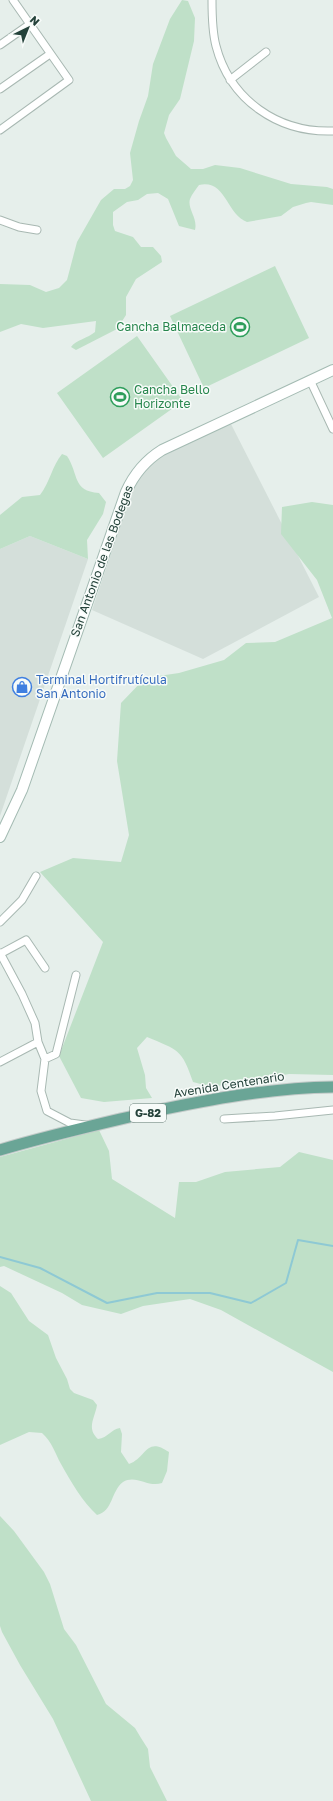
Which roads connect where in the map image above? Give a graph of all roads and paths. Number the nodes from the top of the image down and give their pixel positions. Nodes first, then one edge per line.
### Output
1 (13, 0) edge
2 (212, 0) edge
3 (30, 24) junction
4 (0, 45) edge
5 (266, 52) dead end
6 (50, 54) junction
7 (230, 80) junction
8 (0, 89) edge
9 (0, 130) edge
10 (333, 131) edge
11 (0, 220) edge
12 (37, 230) dead end
13 (333, 370) edge
14 (310, 380) junction
15 (333, 429) edge
16 (0, 838) edge
17 (36, 876) dead end
18 (0, 922) edge
19 (0, 954) edge
20 (45, 968) dead end
21 (76, 975) dead end
22 (38, 1042) junction
23 (45, 1059) junction
24 (0, 1062) edge
25 (333, 1088) edge
26 (333, 1110) edge
27 (224, 1119) dead end
28 (90, 1126) junction
29 (0, 1150) edge

1 - 3 street
2 - 7 street
3 - 4 street
3 - 6 street
5 - 7 street
6 - 8 street
6 - 9 street
7 - 10 street
11 - 12 street
13 - 14 street, San Antonio de las Bodegas
14 - 15 street
14 - 16 street, San Antonio de las Bodegas
17 - 18 street
19 - 20 street
19 - 22 street
21 - 23 street
22 - 23 street
22 - 24 street
23 - 28 street
25 - 28 main road, Avenida Centenario / G-82
26 - 27 street
28 - 29 main road, Avenida Centenario / G-82

